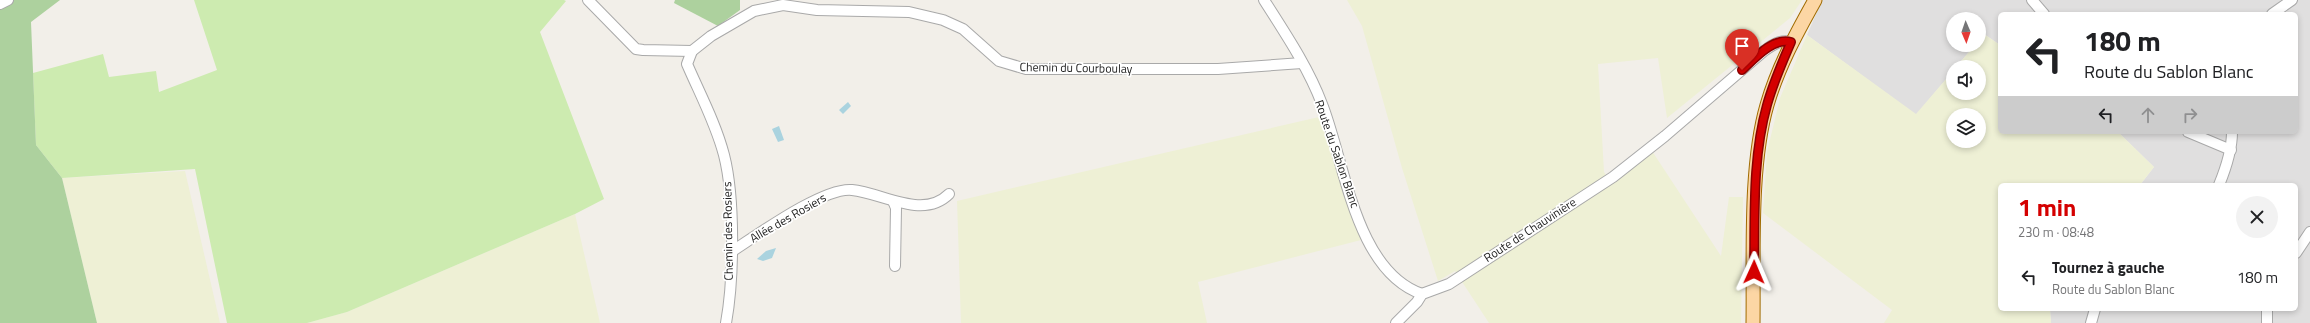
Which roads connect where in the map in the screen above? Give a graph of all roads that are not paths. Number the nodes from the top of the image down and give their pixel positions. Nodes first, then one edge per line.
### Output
1 (8, 0) edge
2 (588, 0) edge
3 (1264, 0) edge
4 (1815, 0) edge
5 (2032, 0) edge
6 (2292, 0) edge
7 (0, 4) edge
8 (2042, 12) edge
9 (2275, 12) edge
10 (1791, 42) junction
11 (692, 52) junction
12 (1302, 63) junction
13 (2193, 134) edge
14 (2232, 134) edge
15 (2231, 150) junction
16 (2220, 183) edge
17 (948, 194) dead end
18 (893, 201) junction
19 (2310, 232) edge
20 (2298, 250) edge
21 (731, 252) junction
22 (895, 266) dead end
23 (1422, 294) junction
24 (2094, 311) edge
25 (2267, 311) edge
26 (726, 323) edge
27 (1396, 323) edge
28 (1753, 323) edge
29 (2091, 323) edge
30 (2267, 323) edge

1 - 7 street
2 - 11 street
3 - 12 street, Route du Sablon Blanc
4 - 10 main road
5 - 8 street
6 - 9 street
10 - 23 street, Route de Chauvinière
10 - 28 main road
11 - 12 street, Chemin du Courboulay
11 - 21 street, Chemin des Rosiers
12 - 23 street, Route du Sablon Blanc
13 - 15 street
14 - 15 street
15 - 16 street
17 - 18 street, Allée des Rosiers
18 - 21 street, Allée des Rosiers
18 - 22 street
19 - 20 street
21 - 26 street, Chemin des Rosiers
23 - 27 street
24 - 29 street
25 - 30 street

